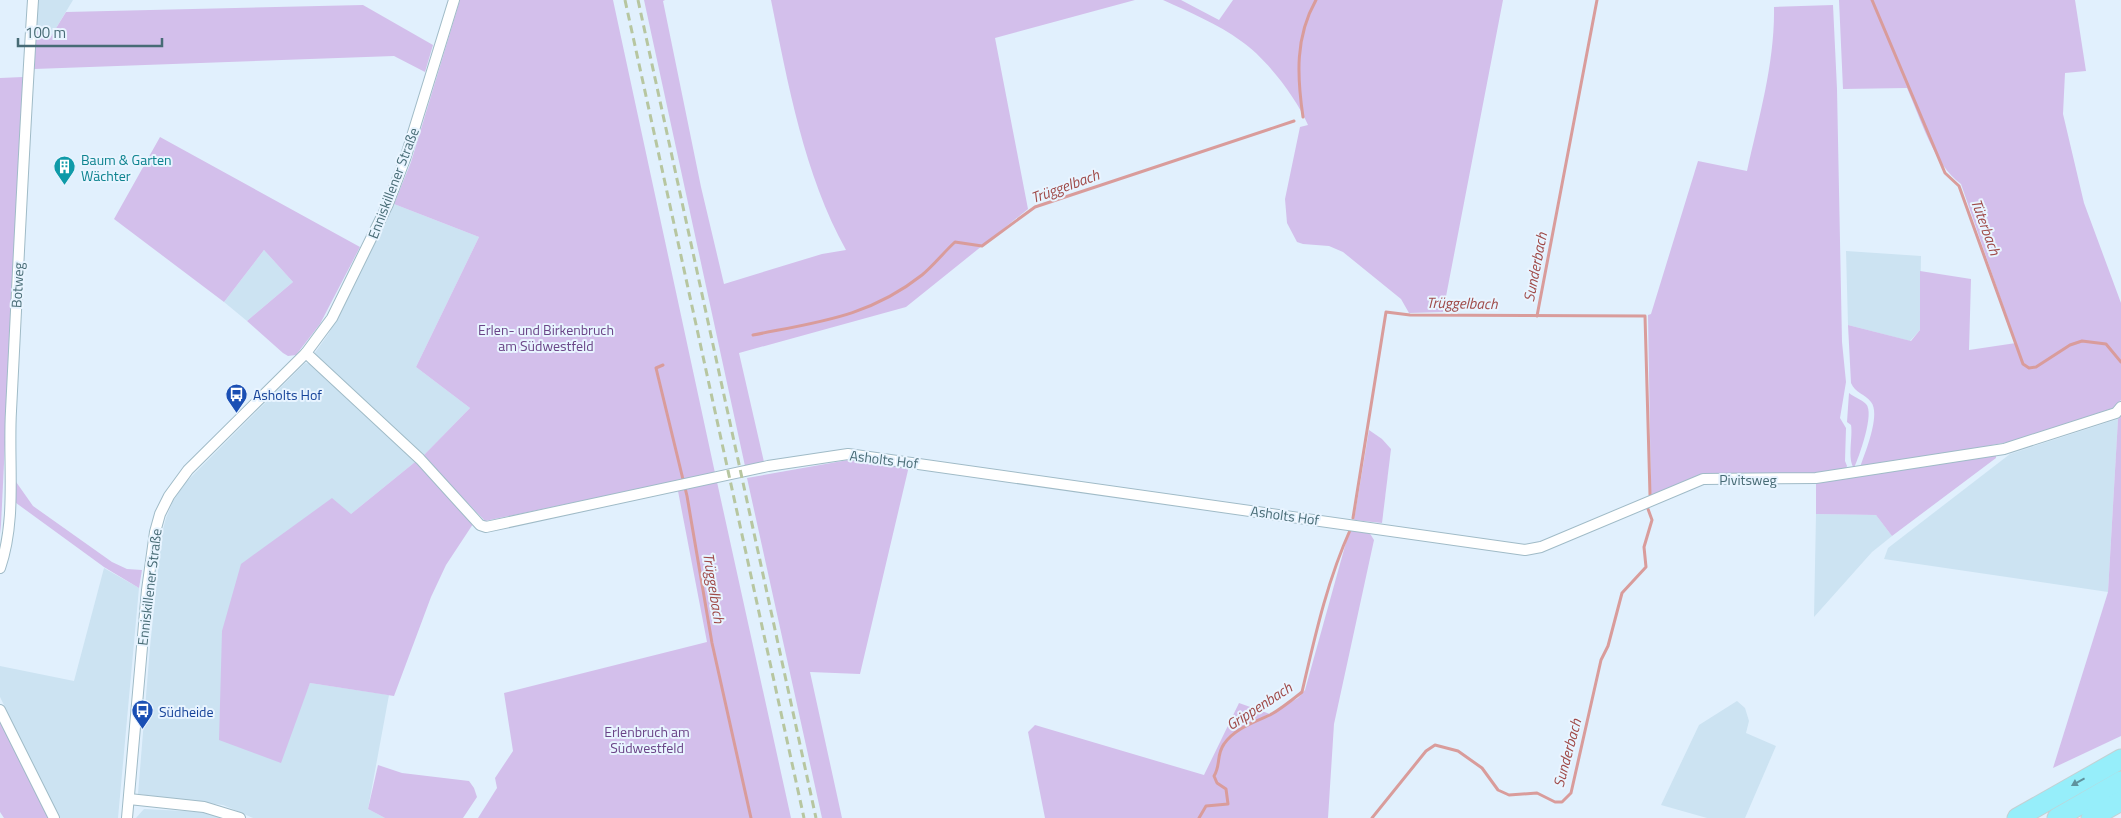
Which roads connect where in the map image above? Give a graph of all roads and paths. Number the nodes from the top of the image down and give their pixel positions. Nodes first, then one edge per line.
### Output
1 (32, 0) edge
2 (454, 0) edge
3 (306, 353) junction
4 (2121, 407) edge
5 (1380, 528) joint
6 (0, 568) edge
7 (0, 710) edge
8 (2121, 759) edge
9 (2121, 781) edge
10 (129, 800) junction
11 (2121, 801) edge
12 (54, 818) edge
13 (127, 818) edge
14 (240, 818) edge
15 (2016, 818) edge
16 (2057, 818) edge
17 (2091, 818) edge

1 - 6 street, Botweg
2 - 3 street, Enniskillener Straße
3 - 5 street, Asholts Hof
3 - 10 street, Enniskillener Straße
4 - 5 street, Pivitsweg
7 - 12 street
8 -> 15 highway
9 - 16 highway
10 - 13 street, Enniskillener Straße
10 - 14 street
11 - 17 highway

